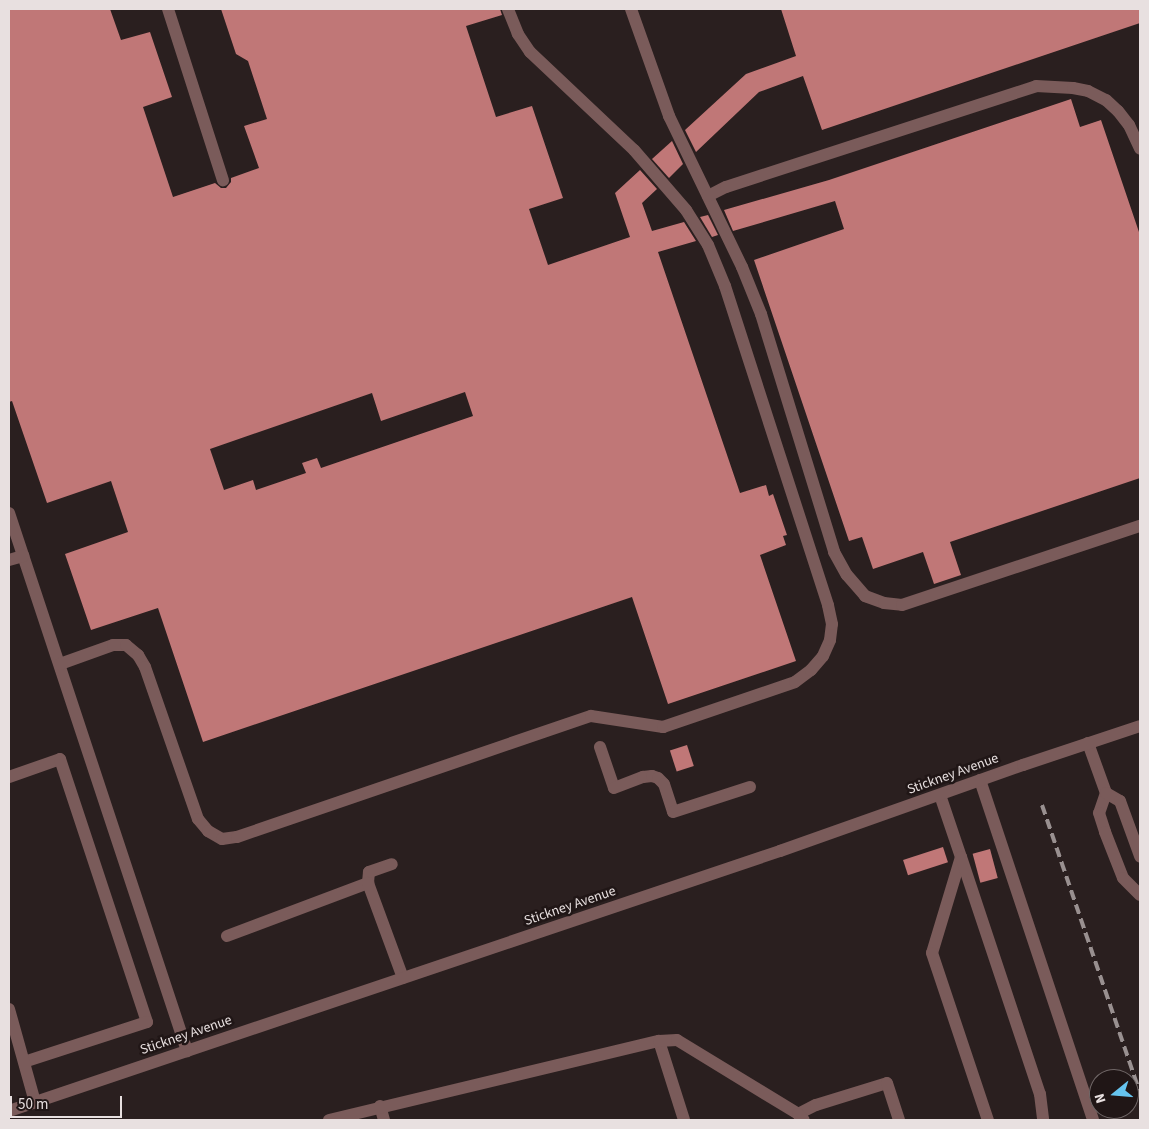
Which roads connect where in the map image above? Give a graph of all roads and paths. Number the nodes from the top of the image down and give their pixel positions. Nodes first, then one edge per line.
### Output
1 (168, 9) edge
2 (508, 9) edge
3 (631, 9) edge
4 (1140, 149) edge
5 (223, 180) dead end
6 (708, 196) junction
7 (9, 513) edge
8 (1140, 526) edge
9 (23, 556) junction
10 (9, 560) edge
11 (60, 664) junction
12 (1140, 726) edge
13 (1088, 743) junction
14 (600, 747) dead end
15 (9, 777) edge
16 (980, 780) junction
17 (750, 787) dead end
18 (1106, 793) junction
19 (940, 795) junction
20 (1138, 840) edge
21 (1140, 856) edge
22 (960, 858) junction
23 (392, 864) dead end
24 (368, 883) junction
25 (1140, 895) edge
26 (227, 936) dead end
27 (403, 978) junction
28 (9, 1009) edge
29 (659, 1041) junction
30 (187, 1050) junction
31 (24, 1062) junction
32 (35, 1102) junction
33 (380, 1106) junction
34 (9, 1110) edge
35 (801, 1117) edge
36 (328, 1120) edge
37 (384, 1120) edge
38 (684, 1120) edge
39 (899, 1120) edge
40 (988, 1120) edge
41 (1043, 1120) edge
42 (1093, 1120) edge

1 - 5 street
2 - 11 street
3 - 6 street
4 - 6 street
6 - 8 street
7 - 9 street
9 - 10 street
9 - 11 street
11 - 30 street
12 - 13 street, Stickney Avenue
13 - 16 street, Stickney Avenue
13 - 18 street
14 - 17 street
15 - 31 street
16 - 19 street, Stickney Avenue
16 - 42 street
18 - 20 street
18 - 25 street
19 - 22 street
19 - 27 street, Stickney Avenue
20 - 21 street
22 - 40 street
22 - 41 street
23 - 24 street
24 - 26 street
24 - 27 street
27 - 30 street, Stickney Avenue
28 - 31 street
29 - 33 street
29 - 35 street
29 - 38 street
30 - 32 street, Stickney Avenue
31 - 32 street
32 - 34 street, Stickney Avenue
33 - 36 street
33 - 37 street
35 - 39 street

